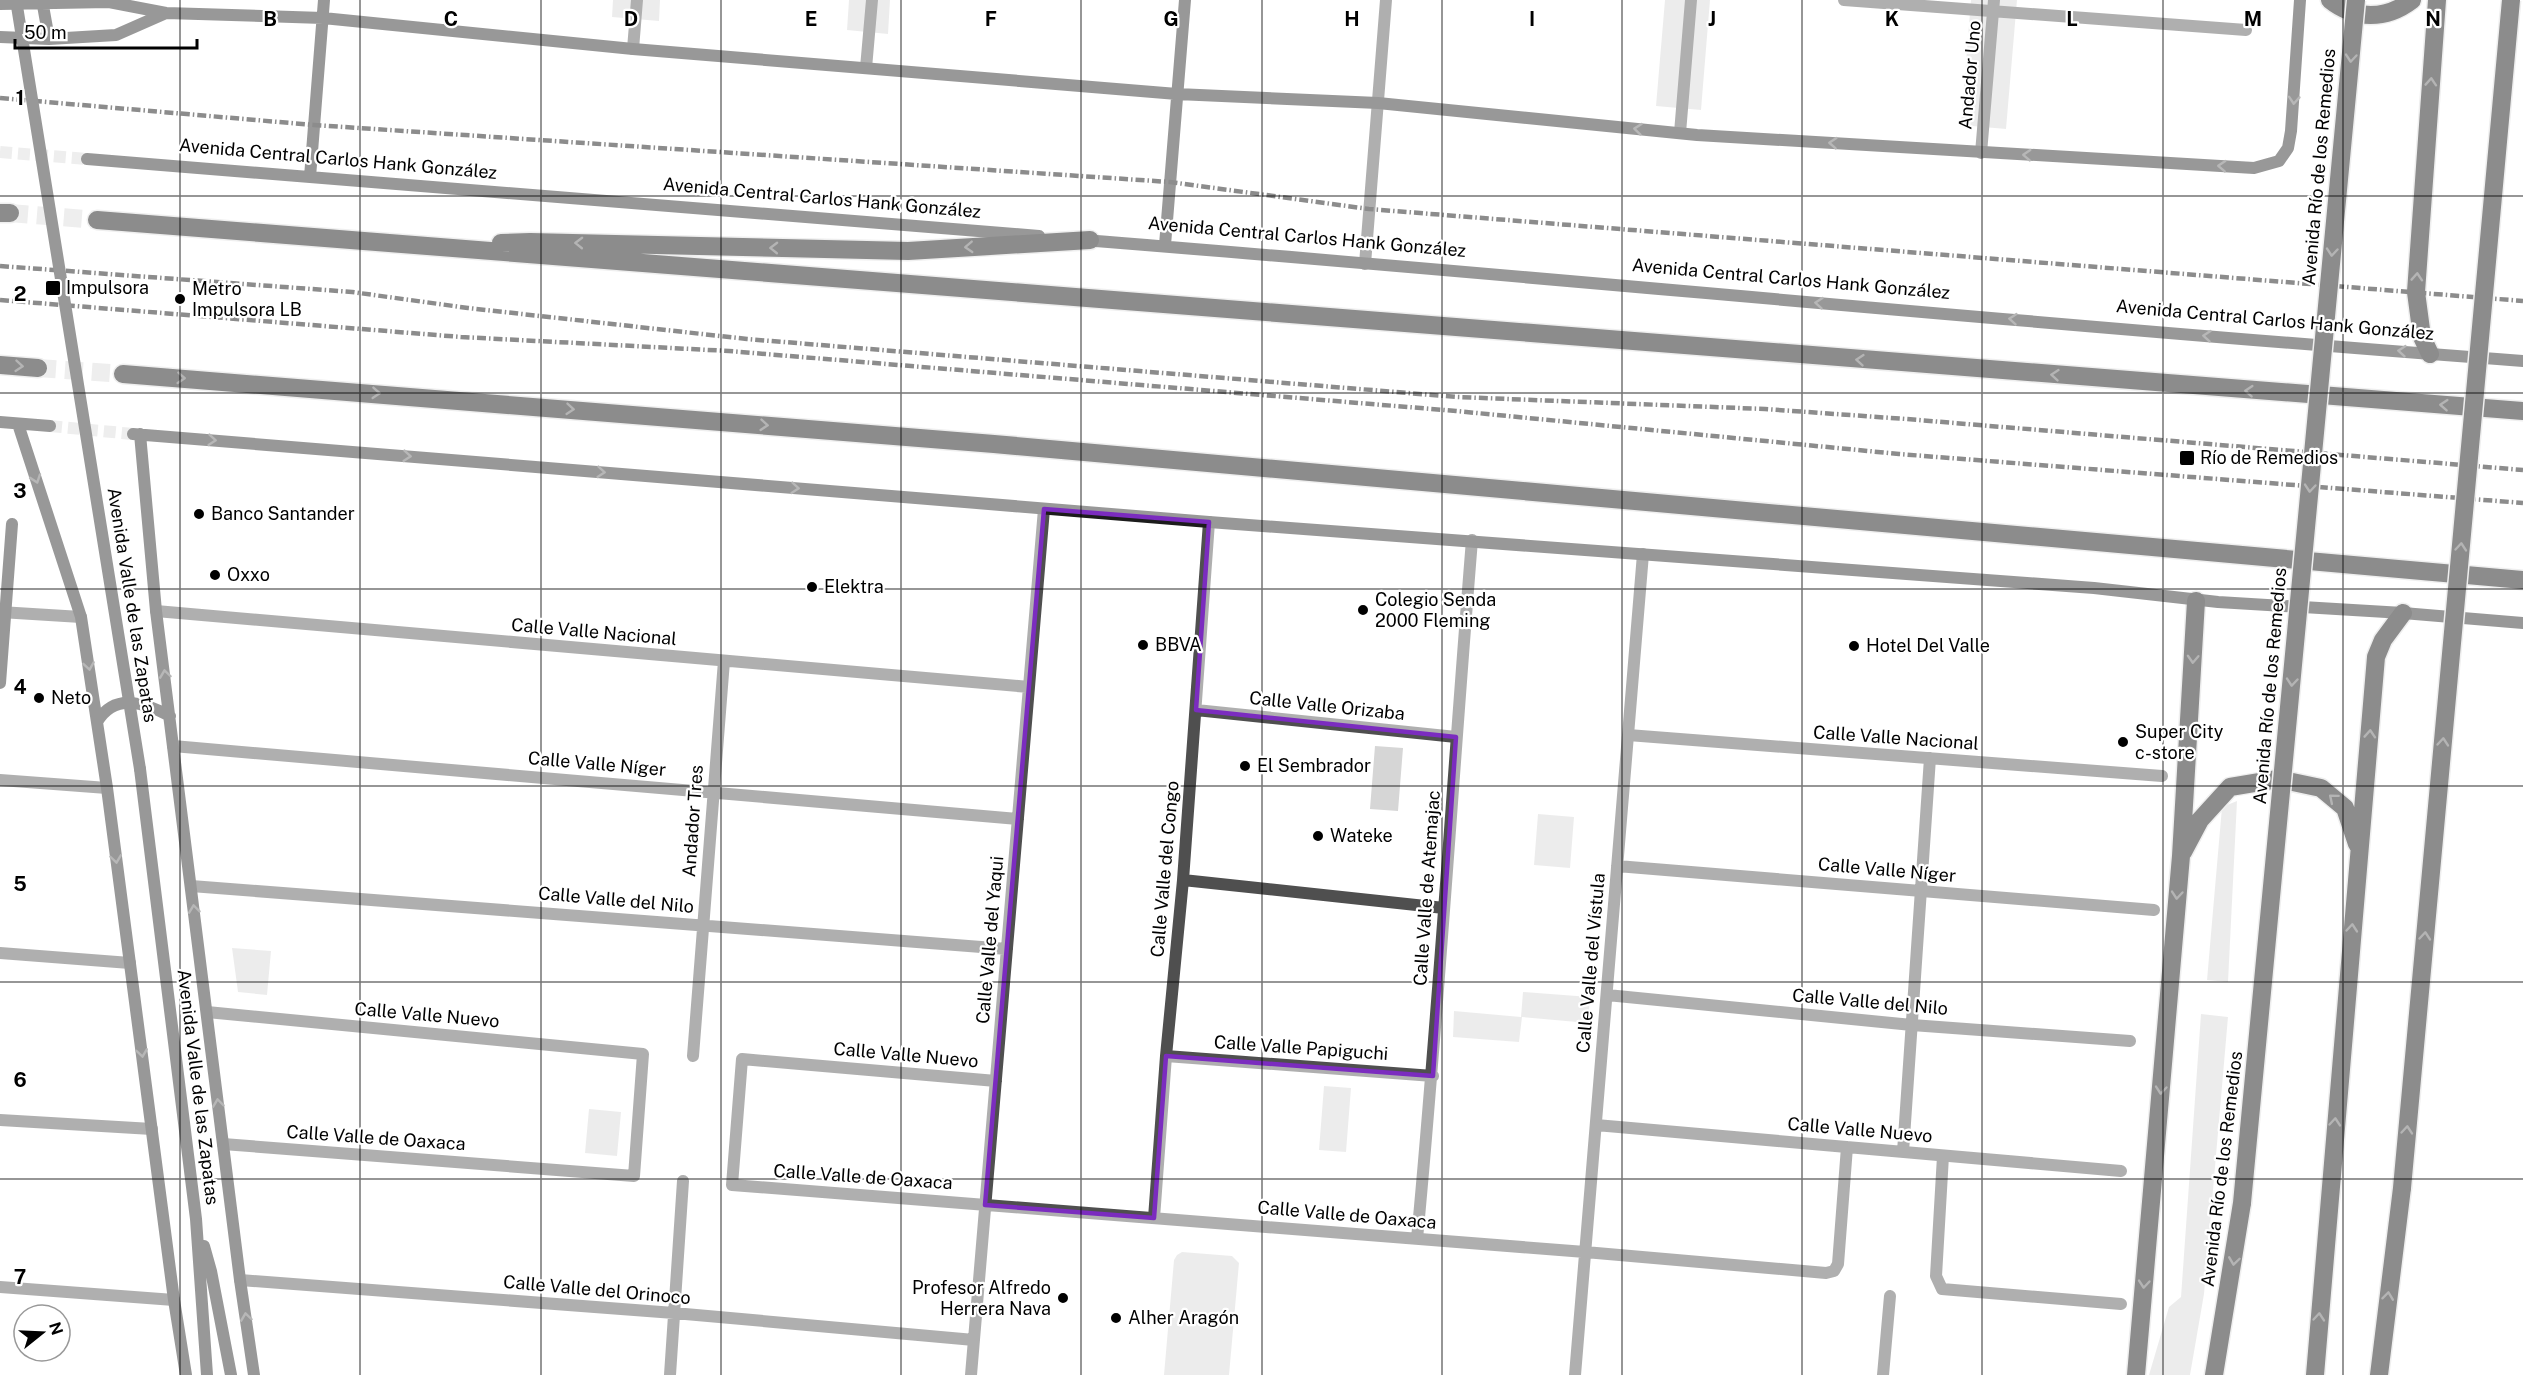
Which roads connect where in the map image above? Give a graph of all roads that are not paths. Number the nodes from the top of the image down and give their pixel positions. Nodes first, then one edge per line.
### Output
1 (16, 0) edge
2 (324, 0) edge
3 (637, 0) edge
4 (872, 0) edge
5 (1185, 0) edge
6 (1386, 0) edge
7 (1691, 0) edge
8 (1844, 0) edge
9 (2300, 0) edge
10 (2330, 0) edge
11 (2356, 0) edge
12 (2412, 0) edge
13 (2437, 0) edge
14 (2511, 0) edge
15 (42, 1) edge
16 (0, 4) edge
17 (1994, 5) edge
18 (166, 13) junction
19 (323, 18) junction
20 (2246, 30) dead end
21 (0, 37) edge
22 (49, 39) junction
23 (633, 49) junction
24 (866, 68) junction
25 (1177, 94) junction
26 (1378, 103) junction
27 (1680, 133) junction
28 (1981, 153) junction
29 (87, 159) tunnel mouth
30 (310, 177) junction
31 (97, 220) tunnel mouth
32 (1090, 240) junction
33 (1165, 244) junction
34 (429, 247) junction
35 (1365, 264) junction
36 (2430, 354) junction
37 (2523, 360) edge
38 (0, 365) edge
39 (38, 368) tunnel mouth
40 (123, 374) tunnel mouth
41 (2523, 411) edge
42 (0, 422) edge
43 (18, 424) junction
44 (50, 426) tunnel mouth
45 (1044, 509) junction
46 (1209, 522) junction
47 (12, 524) dead end
48 (1472, 540) junction
49 (1643, 554) junction
50 (2521, 580) edge
51 (2196, 601) junction
52 (156, 611) junction
53 (3, 612) edge
54 (2403, 613) junction
55 (81, 617) junction
56 (2523, 624) edge
57 (724, 661) junction
58 (0, 683) edge
59 (1029, 687) junction
60 (1196, 710) junction
61 (170, 716) junction
62 (97, 722) junction
63 (1628, 735) junction
64 (1456, 737) junction
65 (173, 746) junction
66 (1930, 758) junction
67 (2162, 776) dead end
68 (0, 780) edge
69 (107, 788) junction
70 (714, 792) junction
71 (1018, 819) junction
72 (2359, 849) junction
73 (2181, 856) junction
74 (1617, 866) junction
75 (1184, 880) junction
76 (191, 886) junction
77 (1922, 891) junction
78 (1444, 908) junction
79 (2154, 910) dead end
80 (703, 925) junction
81 (1007, 949) junction
82 (0, 953) edge
83 (130, 963) junction
84 (1607, 995) junction
85 (207, 1012) junction
86 (1912, 1025) junction
87 (2130, 1041) dead end
88 (693, 1056) dead end
89 (1167, 1056) junction
90 (1433, 1076) junction
91 (996, 1081) junction
92 (0, 1120) edge
93 (1596, 1125) junction
94 (152, 1129) junction
95 (223, 1144) junction
96 (1847, 1147) junction
97 (1904, 1152) junction
98 (1943, 1156) junction
99 (2121, 1171) dead end
100 (634, 1176) joint
101 (683, 1181) dead end
102 (732, 1185) joint
103 (985, 1205) junction
104 (1155, 1218) junction
105 (196, 1219) junction
106 (1417, 1239) junction
107 (1585, 1252) junction
108 (240, 1280) junction
109 (0, 1287) edge
110 (1890, 1296) dead end
111 (174, 1299) junction
112 (2121, 1305) dead end
113 (674, 1313) junction
114 (974, 1340) junction
115 (186, 1375) edge
116 (207, 1375) edge
117 (231, 1375) edge
118 (254, 1375) edge
119 (670, 1375) edge
120 (971, 1375) edge
121 (1575, 1375) edge
122 (1883, 1375) edge
123 (2136, 1375) edge
124 (2214, 1375) edge
125 (2315, 1375) edge
126 (2379, 1375) edge

1 - 105 main road, Avenida Valle de las Zapatas, bridge
2 - 19 main road
3 - 23 street
4 - 24 street
5 - 25 main road
6 - 26 street
7 - 27 street
8 - 17 street
9 -> 28 main road, Avenida Río de los Remedios
10 - 12 highway
11 -> 124 highway, Avenida Río de los Remedios, bridge
36 -> 13 highway
126 -> 14 highway, bridge
15 - 16 main road
15 - 18 main road
15 - 22 main road
17 - 20 street
17 - 28 street, Andador Uno
18 - 19 main road
18 - 22 main road
19 - 23 main road
19 - 30 main road
21 - 22 main road
23 - 24 main road
24 - 25 main road
25 - 26 main road
25 - 33 main road
27 -> 26 main road
26 - 35 street
28 -> 27 main road
29 - 30 main road, Avenida Central Carlos Hank González
30 - 32 main road, Avenida Central Carlos Hank González
31 - 34 highway
32 - 33 main road, Avenida Central Carlos Hank González
32 -> 34 highway
33 - 35 main road, Avenida Central Carlos Hank González
41 -> 34 highway
36 -> 35 main road, Avenida Central Carlos Hank González
36 - 37 main road, Avenida Central Carlos Hank González
38 -> 39 highway
40 -> 50 highway
42 - 43 main road
43 - 44 main road
43 -> 55 main road
45 - 46 main road
52 -> 45 main road, Avenida Valle de las Zapatas
45 - 59 street, Calle Valle del Yaqui
46 - 48 main road
46 - 60 street, Calle Valle del Congo
47 - 53 main road
48 - 49 main road
48 - 64 street, Calle Valle de Atemajac
49 - 51 main road
49 - 63 street, Calle Valle del Vístula
51 - 54 main road
51 -> 73 highway
52 - 57 street, Calle Valle Nacional
61 -> 52 main road, Avenida Valle de las Zapatas
53 - 55 street
53 - 58 main road
54 - 56 main road
72 -> 54 highway
55 -> 62 main road
57 - 59 street, Calle Valle Nacional
57 - 70 street, Andador Tres
59 - 71 street, Calle Valle del Yaqui
60 - 64 street, Calle Valle Orizaba
60 - 75 street, Calle Valle del Congo
61 - 62 main road
61 - 65 main road, Avenida Valle de las Zapatas
62 - 69 main road
63 - 66 street, Calle Valle Nacional
63 - 74 street, Calle Valle del Vístula
64 - 78 street, Calle Valle de Atemajac
65 - 70 street, Calle Valle Níger
65 - 76 main road, Avenida Valle de las Zapatas
66 - 67 street, Calle Valle Nacional
66 - 77 street
68 - 69 street
69 -> 83 main road
70 - 71 street, Calle Valle Níger
70 - 80 street, Andador Tres
71 - 81 street, Calle Valle del Yaqui
72 -> 73 highway
125 -> 72 highway
73 -> 123 highway
74 - 77 street, Calle Valle Níger
74 - 84 street, Calle Valle del Vístula
75 - 78 street
75 - 89 street, Calle Valle del Congo
76 - 80 street, Calle Valle del Nilo
85 -> 76 main road, Avenida Valle de las Zapatas
77 - 79 street, Calle Valle Níger
77 - 86 street
78 - 90 street, Calle Valle de Atemajac
80 - 81 street, Calle Valle del Nilo
80 - 88 street, Andador Tres
81 - 91 street, Calle Valle del Yaqui
82 - 83 street
83 -> 94 main road
84 - 86 street, Calle Valle del Nilo
84 - 93 street, Calle Valle del Vístula
95 -> 85 main road, Avenida Valle de las Zapatas
85 - 100 street, Calle Valle Nuevo
86 - 87 street, Calle Valle del Nilo
86 - 97 street
89 - 90 street, Calle Valle Papiguchi
89 - 104 street, Calle Valle del Congo
90 - 106 street, Calle Valle de Atemajac
91 - 102 street, Calle Valle Nuevo
91 - 103 street, Calle Valle del Yaqui
92 - 94 street
93 - 96 street, Calle Valle Nuevo
93 - 107 street, Calle Valle del Vístula
94 - 111 main road
95 - 100 street, Calle Valle de Oaxaca
95 - 108 main road, Avenida Valle de las Zapatas
96 - 97 street, Calle Valle Nuevo
96 - 107 street, Calle Valle de Oaxaca
97 - 98 street, Calle Valle Nuevo
98 - 99 street, Calle Valle Nuevo
98 - 112 street
101 - 113 street
102 - 103 street, Calle Valle de Oaxaca
103 - 104 street, Calle Valle de Oaxaca
103 - 114 street, Calle Valle del Yaqui
104 - 106 street, Calle Valle de Oaxaca
105 - 116 main road, Avenida Valle de las Zapatas
105 - 117 main road, Avenida Valle de las Zapatas
106 - 107 street, Calle Valle de Oaxaca
107 - 121 street, Calle Valle del Vístula
108 - 113 street, Calle Valle del Orinoco
118 -> 108 main road, Avenida Valle de las Zapatas
109 - 111 street
110 - 122 street
111 - 115 main road
113 - 114 street, Calle Valle del Orinoco
113 - 119 street
114 - 120 street, Calle Valle del Yaqui

